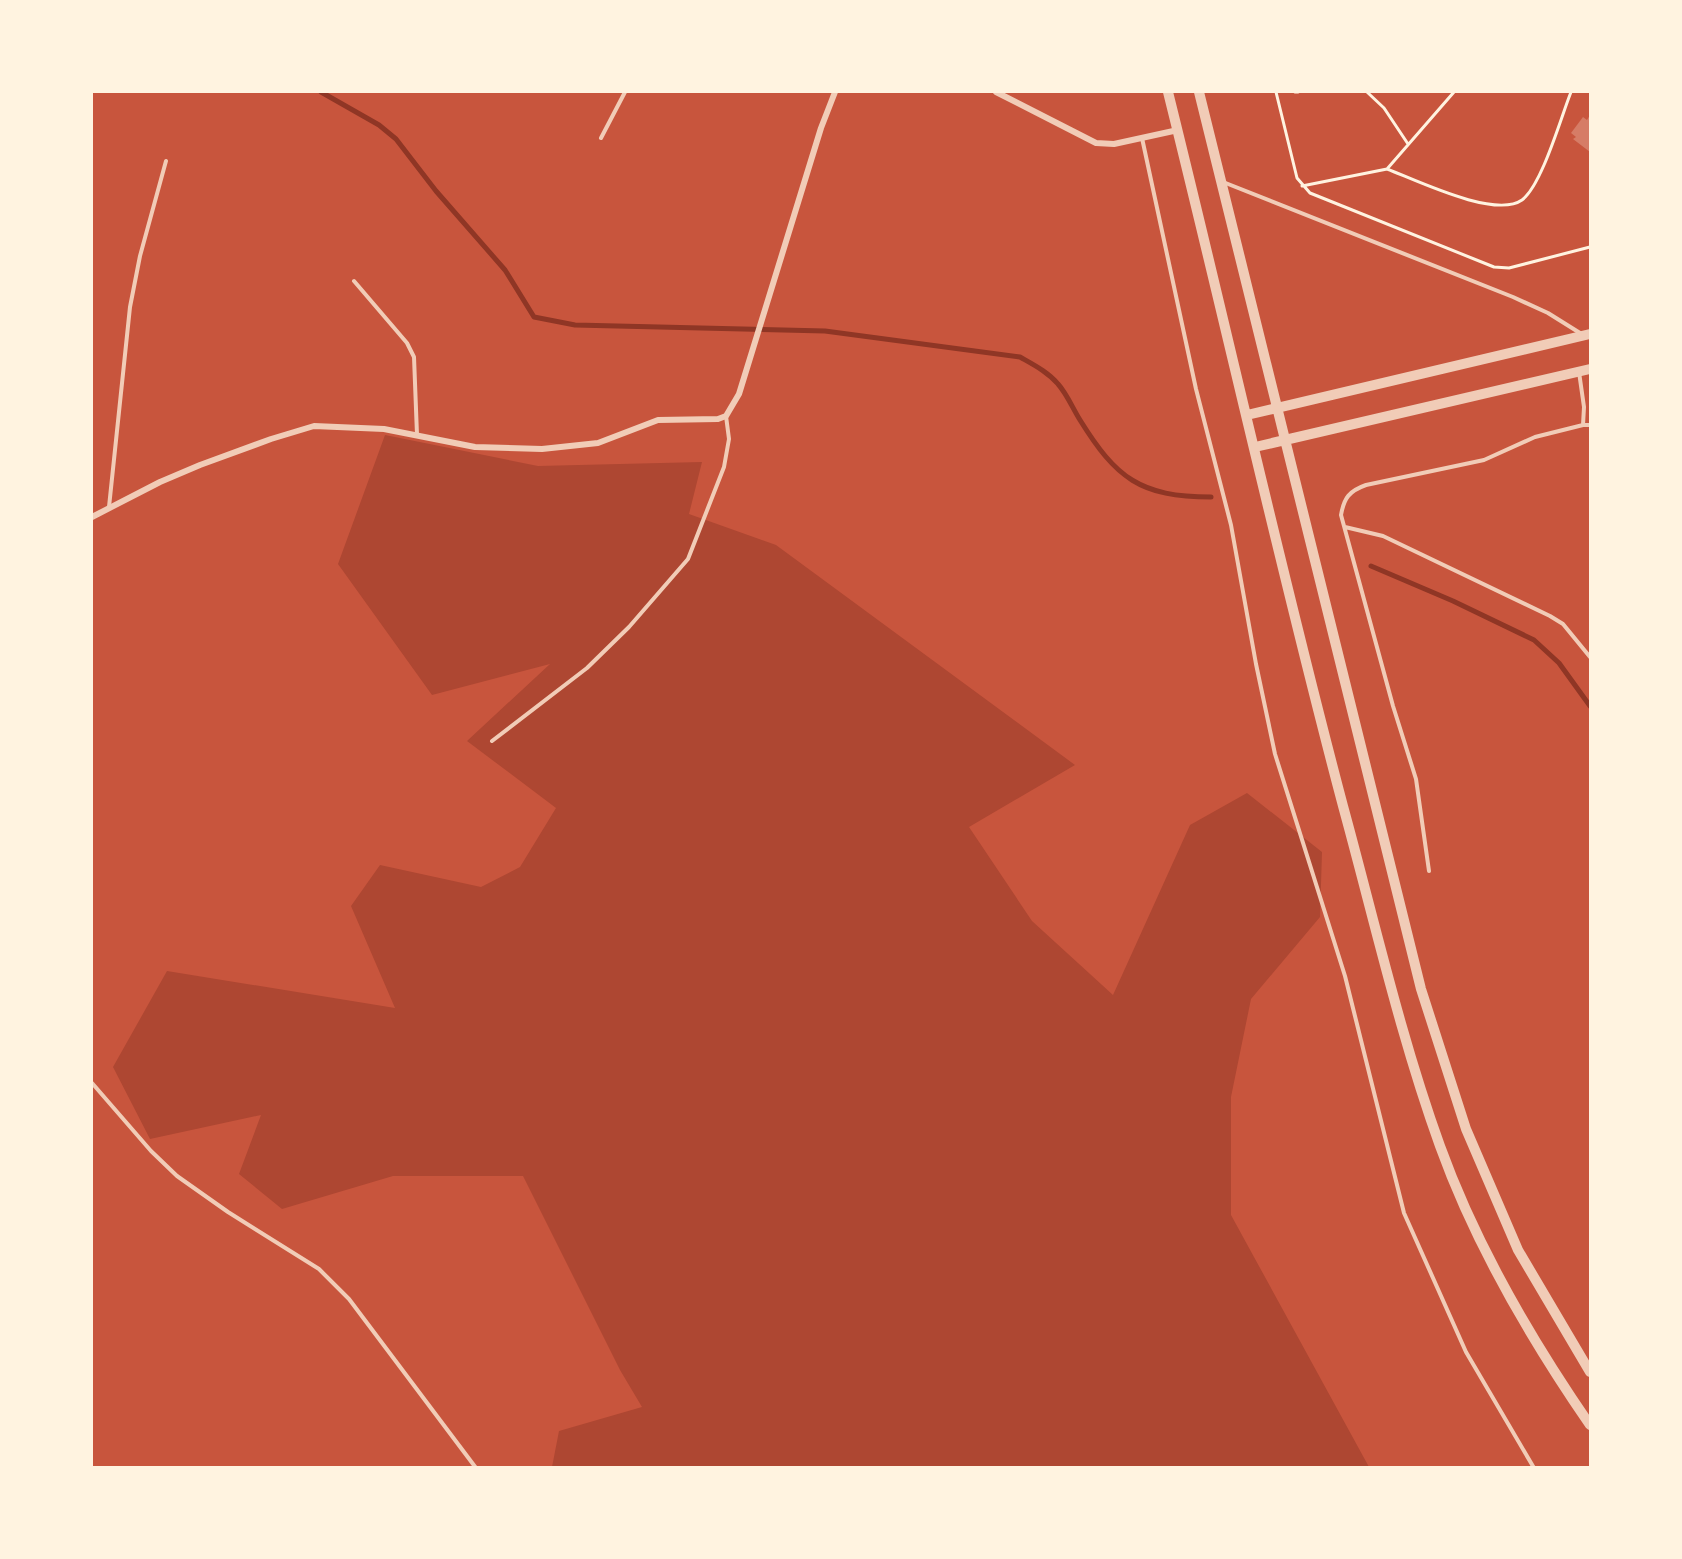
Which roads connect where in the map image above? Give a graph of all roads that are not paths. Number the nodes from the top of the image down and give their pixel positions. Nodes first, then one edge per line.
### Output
1 (625, 92) edge
2 (835, 92) edge
3 (996, 92) edge
4 (1168, 92) edge
5 (1199, 92) edge
6 (1178, 130) junction
7 (601, 138) dead end
8 (1142, 138) junction
9 (166, 161) dead end
10 (1221, 181) junction
11 (354, 281) dead end
12 (1587, 335) edge
13 (1585, 370) edge
14 (1277, 407) junction
15 (1247, 415) junction
16 (726, 416) junction
17 (1583, 425) junction
18 (1590, 425) edge
19 (417, 435) junction
20 (1285, 440) junction
21 (1255, 447) junction
22 (109, 507) junction
23 (92, 517) edge
24 (1344, 526) junction
25 (1590, 657) edge
26 (492, 741) dead end
27 (1429, 872) dead end
28 (92, 1083) edge
29 (1590, 1372) edge
30 (1590, 1425) edge
31 (476, 1467) edge
32 (1534, 1467) edge

1 - 7 lane
2 - 16 street
3 - 8 street
4 - 6 street
5 - 10 street
6 - 8 street
6 - 15 street
8 - 32 lane
9 - 22 lane
10 - 12 lane
10 - 14 street
11 - 19 lane
12 - 14 street
13 - 17 lane
13 - 20 street
14 - 15 street
14 - 20 street
15 - 21 street
16 - 19 street
16 - 26 lane
17 - 18 lane
17 - 24 lane
19 - 22 street
20 - 21 street
20 - 29 street
21 - 30 street
22 - 23 street
24 - 25 lane
24 - 27 lane
28 - 31 lane

